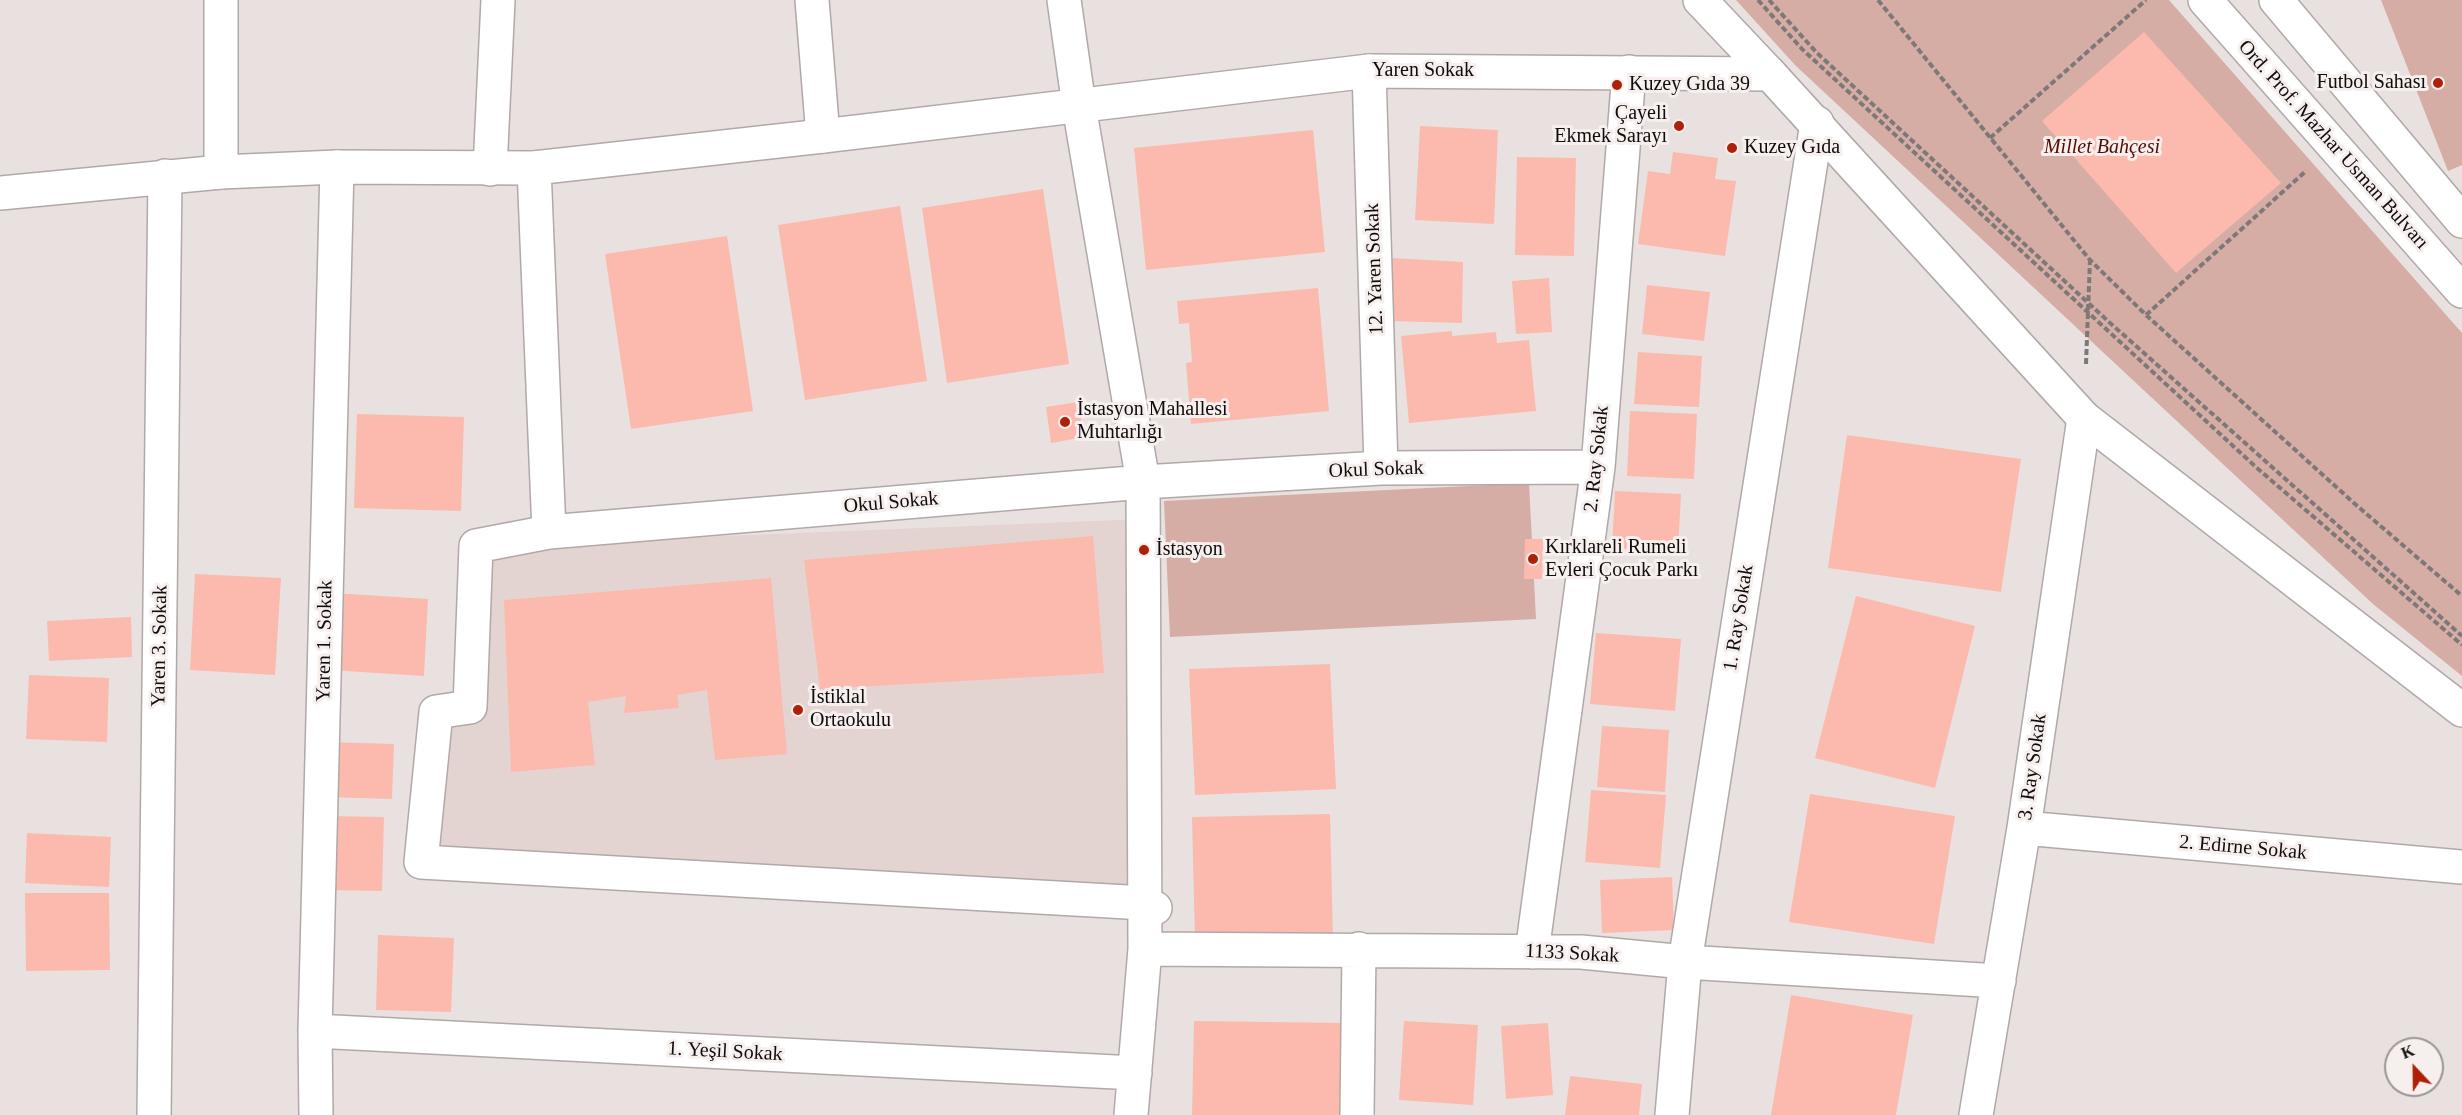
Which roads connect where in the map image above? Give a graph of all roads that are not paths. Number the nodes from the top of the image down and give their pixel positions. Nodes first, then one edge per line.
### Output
1 (221, 0) edge
2 (498, 0) edge
3 (812, 0) edge
4 (1064, 0) edge
5 (1701, 0) edge
6 (2205, 0) edge
7 (2276, 0) edge
8 (1369, 71) junction
9 (1629, 72) junction
10 (1770, 74) junction
11 (1079, 106) junction
12 (1817, 123) junction
13 (823, 136) junction
14 (337, 167) junction
15 (534, 168) junction
16 (490, 169) junction
17 (221, 172) junction
18 (165, 176) junction
19 (0, 193) edge
20 (2462, 221) edge
21 (2462, 291) edge
22 (2084, 418) junction
23 (1598, 467) junction
24 (1381, 468) junction
25 (1143, 482) junction
26 (549, 532) junction
27 (2462, 710) edge
28 (2024, 828) junction
29 (2462, 867) edge
30 (1150, 906) junction
31 (1145, 949) junction
32 (1359, 949) junction
33 (1532, 952) junction
34 (1684, 962) junction
35 (1999, 981) junction
36 (315, 1031) junction
37 (1135, 1073) junction
38 (154, 1115) edge
39 (316, 1115) edge
40 (1131, 1115) edge
41 (1357, 1115) edge
42 (1672, 1115) edge
43 (1977, 1115) edge

1 - 17 street
2 - 16 street
3 - 13 street
4 - 11 street
5 - 10 street
6 - 21 street, Ord. Prof. Mazhar Usman Bulvarı
7 - 20 street
8 - 9 street, Yaren Sokak
8 - 11 street, Yaren Sokak
8 - 24 street, 12. Yaren Sokak
9 - 10 street, Yaren Sokak
9 - 23 street, 2. Ray Sokak
10 - 12 street
11 - 13 street, Yaren Sokak
11 - 25 street
12 - 22 street
12 - 34 street, 1. Ray Sokak
13 - 15 street, Yaren Sokak
14 - 16 street, Yaren Sokak
14 - 17 street, Yaren Sokak
14 - 36 street, Yaren 1. Sokak
15 - 16 street, Yaren Sokak
15 - 26 street
17 - 18 street, Yaren Sokak
18 - 19 street, Yaren Sokak
18 - 38 street, Yaren 3. Sokak
22 - 27 street
22 - 28 street, 3. Ray Sokak
23 - 24 street, Okul Sokak
23 - 33 street, 2. Ray Sokak
24 - 25 street, Okul Sokak
25 - 26 street, Okul Sokak
25 - 30 street
26 - 30 street, Okul Sokak
28 - 29 street, 2. Edirne Sokak
28 - 35 street, 3. Ray Sokak
30 - 31 street
31 - 32 street, 1133 Sokak
31 - 37 street
32 - 33 street, 1133 Sokak
32 - 41 street
33 - 34 street, 1133 Sokak
34 - 35 street, 1133 Sokak
34 - 42 street, 1. Ray Sokak
35 - 43 street, 3. Ray Sokak
36 - 37 street, 1. Yeşil Sokak
36 - 39 street, Yaren 1. Sokak
37 - 40 street

